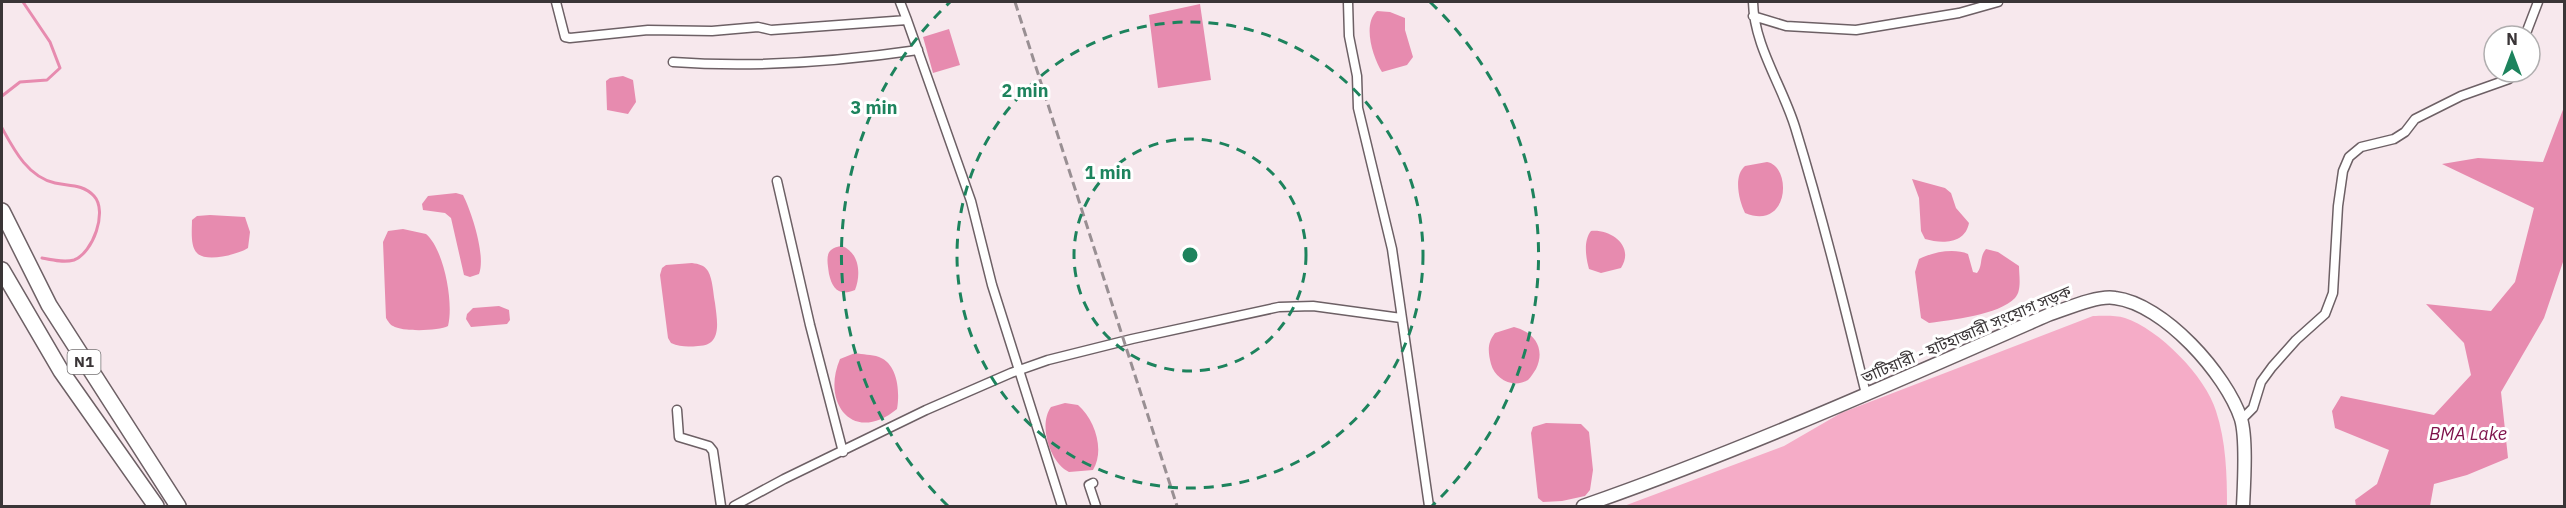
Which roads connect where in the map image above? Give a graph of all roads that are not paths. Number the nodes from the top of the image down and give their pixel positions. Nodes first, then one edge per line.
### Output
1 (556, 2) edge
2 (900, 2) edge
3 (1348, 2) edge
4 (1752, 2) edge
5 (1998, 2) edge
6 (2538, 2) edge
7 (1753, 16) junction
8 (907, 20) junction
9 (2530, 24) edge
10 (918, 50) junction
11 (673, 62) dead end
12 (2495, 84) edge
13 (777, 181) dead end
14 (2, 211) edge
15 (2, 270) edge
16 (1401, 318) junction
17 (1020, 370) junction
18 (1866, 394) junction
19 (677, 410) dead end
20 (2241, 420) junction
21 (843, 452) junction
22 (156, 507) edge
23 (178, 507) edge
24 (721, 507) edge
25 (734, 507) edge
26 (1062, 507) edge
27 (1096, 507) edge
28 (1101, 507) edge
29 (1430, 507) edge
30 (1583, 507) edge
31 (2243, 507) edge

1 - 8 street
2 - 8 street
3 - 16 street
4 - 7 street
5 - 7 street
6 - 9 street
7 - 18 street
8 - 10 street
10 - 11 street
10 - 17 street
12 - 20 street
13 - 21 street
14 - 23 highway, N1
15 - 22 highway, N1
16 - 17 street
16 - 29 street
17 - 21 street
17 - 26 street
18 - 20 main road, ভাটিয়ারী - হাটহাজারী সংযোগ সড়ক
18 - 30 main road, ভাটিয়ারী - হাটহাজারী সংযোগ সড়ক
19 - 24 street
20 - 31 main road, ভাটিয়ারী - হাটহাজারী সংযোগ সড়ক
21 - 25 street
27 - 28 street

